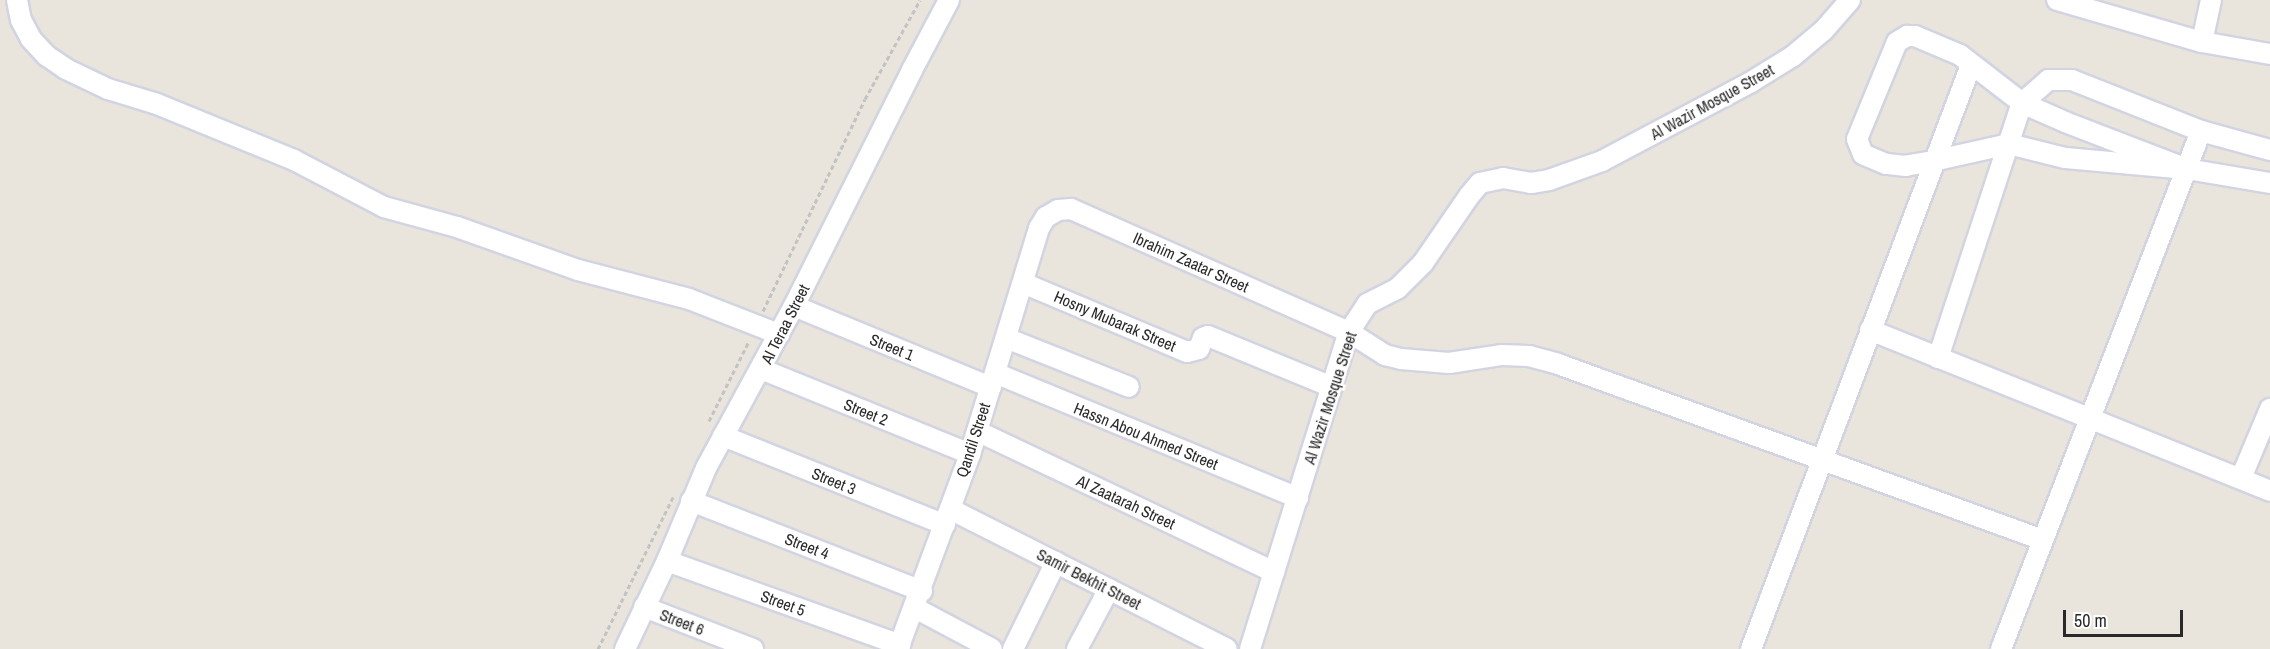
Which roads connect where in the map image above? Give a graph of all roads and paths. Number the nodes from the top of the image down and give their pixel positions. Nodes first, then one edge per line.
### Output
1 (17, 0) edge
2 (950, 0) edge
3 (1850, 0) edge
4 (2057, 0) edge
5 (2211, 0) edge
6 (2202, 42) junction
7 (2270, 54) edge
8 (1971, 65) junction
9 (2022, 103) junction
10 (2201, 131) junction
11 (2009, 144) junction
12 (2270, 150) edge
13 (1933, 161) junction
14 (2187, 169) junction
15 (2270, 183) edge
16 (1039, 228) joint
17 (1023, 283) junction
18 (794, 306) junction
19 (1870, 330) junction
20 (1349, 332) junction
21 (779, 334) junction
22 (1006, 338) junction
23 (1938, 358) junction
24 (761, 369) junction
25 (993, 380) junction
26 (1129, 387) dead end
27 (1332, 387) junction
28 (2270, 409) edge
29 (2090, 419) junction
30 (977, 431) junction
31 (723, 436) junction
32 (970, 454) junction
33 (1821, 460) junction
34 (2241, 478) junction
35 (2270, 491) edge
36 (1298, 498) junction
37 (691, 501) junction
38 (947, 517) junction
39 (2043, 540) junction
40 (667, 561) junction
41 (1056, 562) junction
42 (1274, 572) junction
43 (1109, 589) junction
44 (919, 599) junction
45 (644, 607) junction
46 (899, 647) edge
47 (624, 649) edge
48 (753, 649) edge
49 (992, 649) edge
50 (1013, 649) edge
51 (1077, 649) edge
52 (1227, 649) edge
53 (1250, 649) edge
54 (1751, 649) edge
55 (2001, 649) edge

1 - 21 street
2 - 18 street, Al Teraa Street
3 - 20 street, Al Wazir Mosque Street
4 - 6 street
5 - 6 street
6 - 7 street
8 - 9 street
8 - 13 street
8 - 13 street
9 - 10 street
9 - 11 street
9 - 14 street
10 - 12 street
10 - 14 street
11 - 13 street
11 - 14 street
11 - 23 street
13 - 19 street
14 - 15 street
14 - 29 street
16 - 17 street, Qandil Street
16 - 20 street, Ibrahim Zaatar Street
17 - 22 street, Qandil Street
17 - 27 street, Hosny Mubarak Street
18 - 21 street, Al Teraa Street
18 - 25 street, Street 1
19 - 23 street
19 - 33 street
20 - 27 street, Al Wazir Mosque Street
20 - 33 street, Ibrahim Zaatar Street
21 - 24 street, Al Teraa Street
22 - 25 street, Qandil Street
22 - 26 street
23 - 29 street
24 - 31 street, Al Teraa Street
24 - 32 street, Street 2
25 - 30 street, Qandil Street
25 - 36 street, Hassn Abou Ahmed Street
27 - 36 street, Al Wazir Mosque Street
28 - 34 street
29 - 34 street
29 - 39 street
30 - 32 street, Qandil Street
30 - 42 street, Al Zaatarah Street
31 - 37 street, Al Teraa Street
31 - 38 street, Street 3
32 - 38 street, Qandil Street
33 - 39 street, Ibrahim Zaatar Street
33 - 54 street
34 - 35 street
36 - 42 street, Al Wazir Mosque Street
37 - 40 street, Al Teraa Street
37 - 44 street, Street 4
38 - 41 street, Samir Bekhit Street
38 - 44 street, Qandil Street
39 - 55 street
40 - 45 street, Al Teraa Street
40 - 46 street, Street 5
41 - 43 street, Samir Bekhit Street
41 - 50 street
42 - 53 street, Al Wazir Mosque Street
43 - 51 street
43 - 52 street, Samir Bekhit Street
44 - 46 street, Qandil Street
44 - 49 street, Street 4
45 - 47 street, Al Teraa Street
45 - 48 street, Street 6

